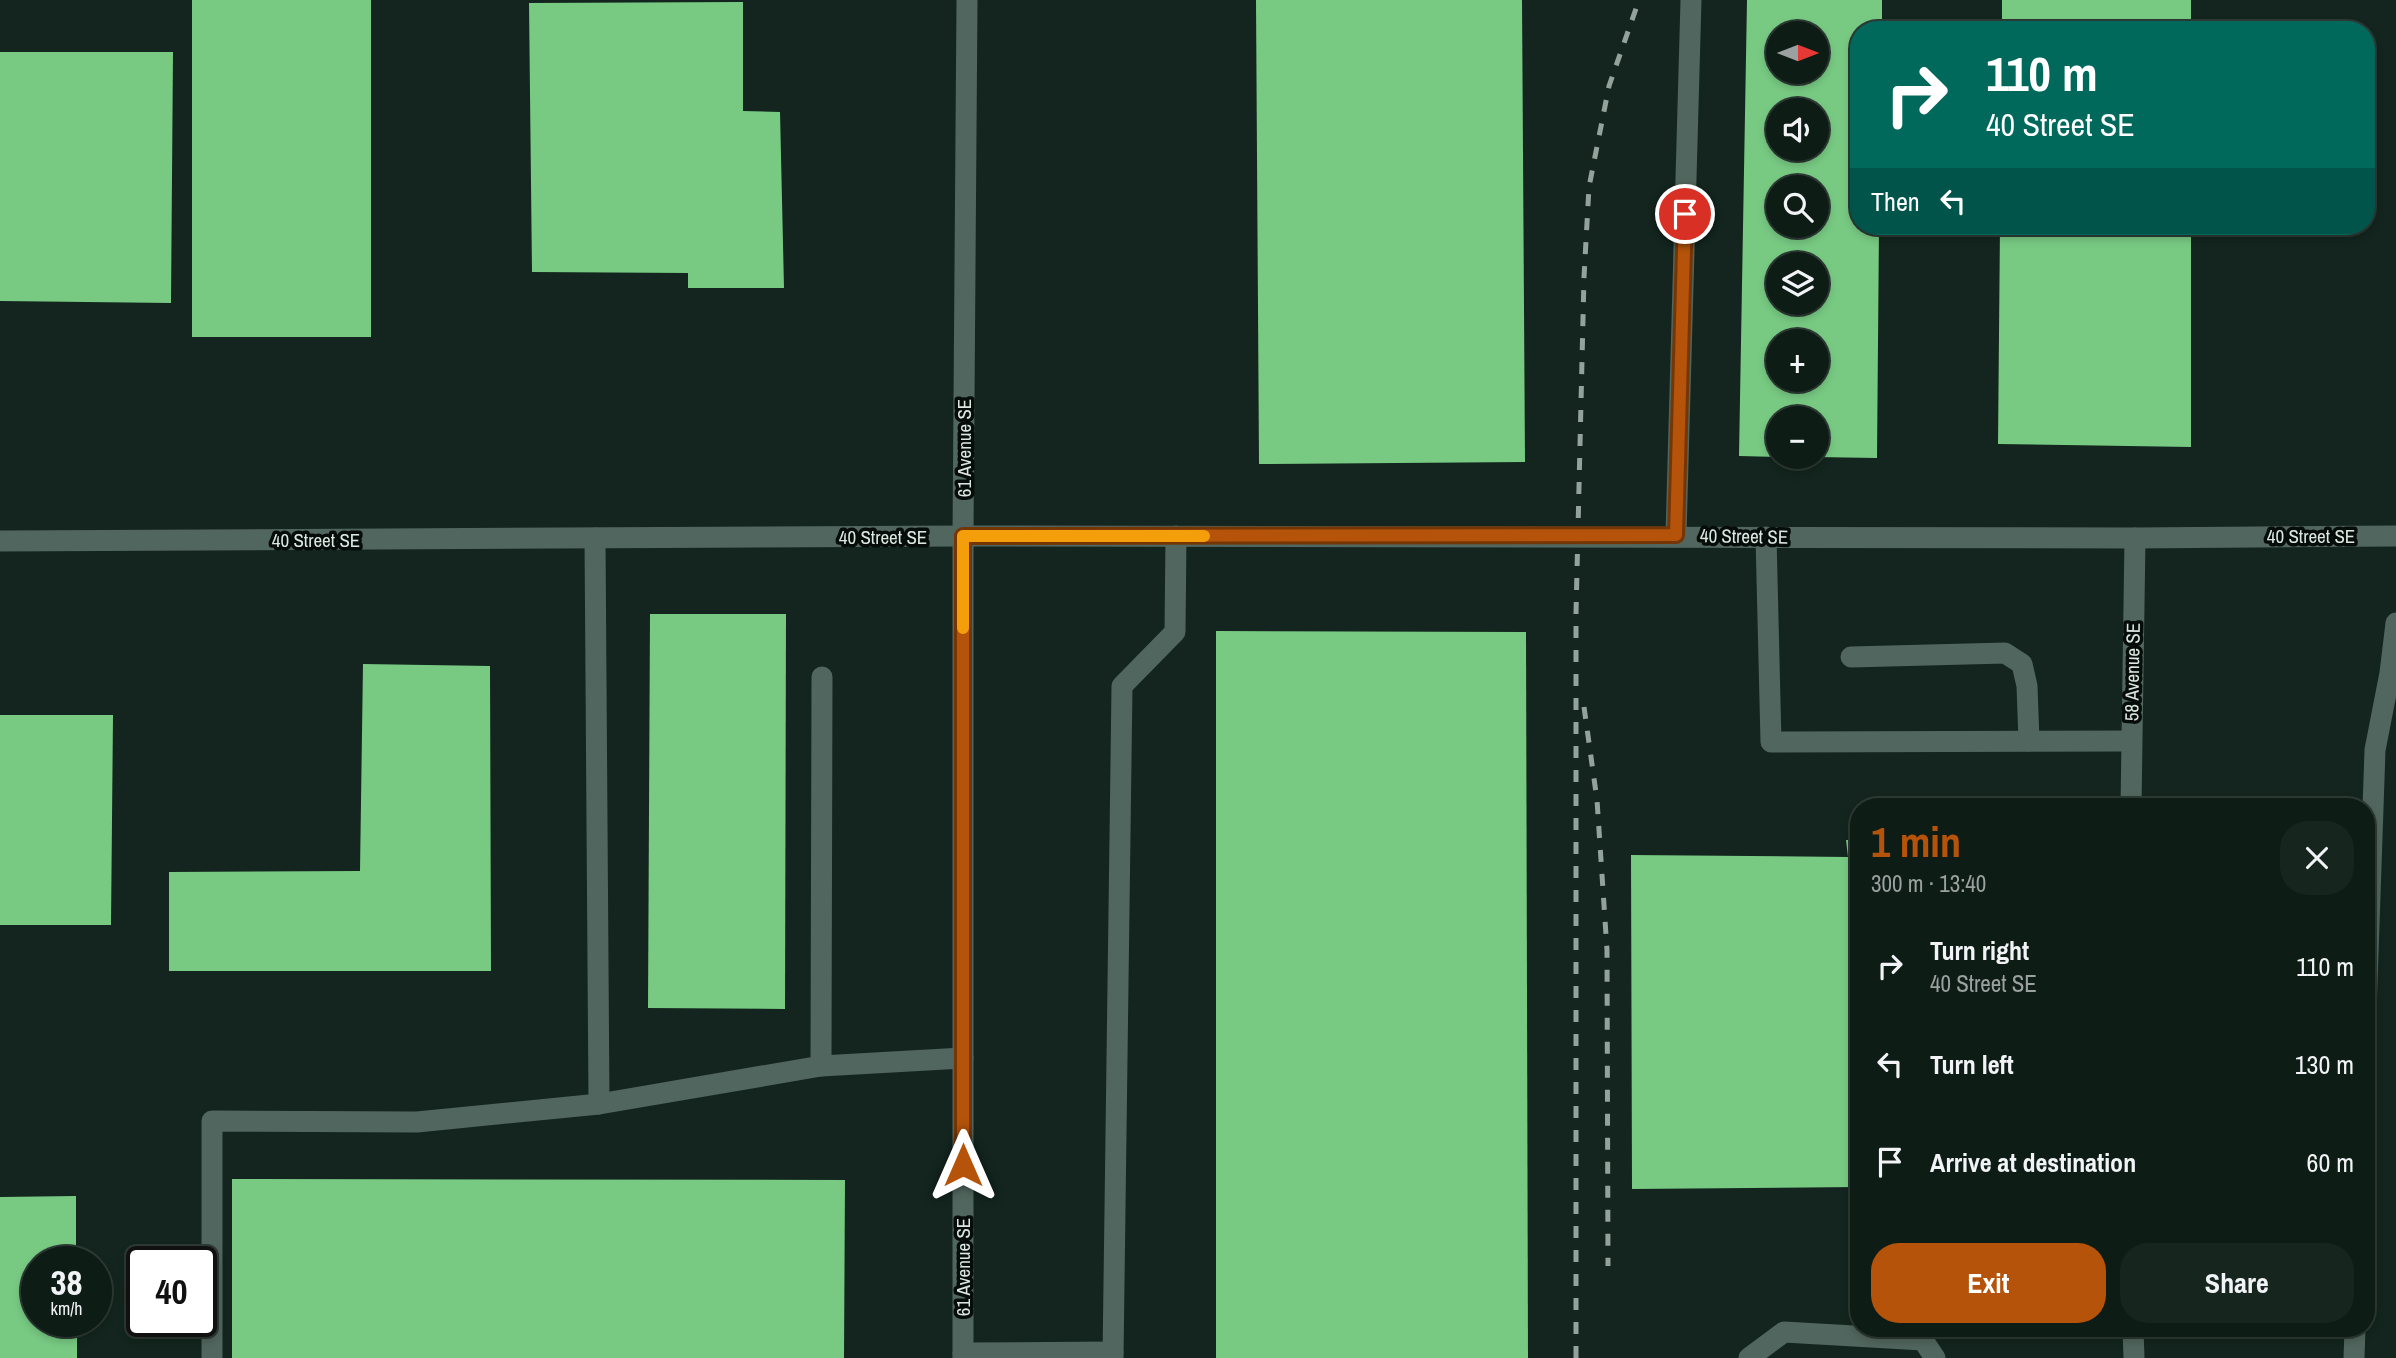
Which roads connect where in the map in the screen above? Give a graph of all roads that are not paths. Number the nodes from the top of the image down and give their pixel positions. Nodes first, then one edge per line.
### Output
1 (967, 0) edge
2 (1691, 0) edge
3 (1676, 535) junction
4 (963, 536) junction
5 (1176, 536) junction
6 (2396, 536) edge
7 (1766, 537) junction
8 (595, 538) junction
9 (2135, 538) junction
10 (0, 541) edge
11 (2396, 623) edge
12 (1851, 657) dead end
13 (822, 677) dead end
14 (2029, 741) junction
15 (2131, 741) junction
16 (2131, 798) edge
17 (2373, 798) edge
18 (963, 1058) junction
19 (821, 1066) junction
20 (599, 1104) junction
21 (1850, 1336) edge
22 (1871, 1337) edge
23 (2133, 1337) edge
24 (2355, 1337) edge
25 (1113, 1355) edge
26 (963, 1356) edge
27 (212, 1358) edge
28 (1749, 1358) edge
29 (1936, 1358) edge
30 (2134, 1358) edge
31 (2354, 1358) edge

1 - 4 street, 61 Avenue SE
2 - 3 street
3 - 5 street, 40 Street SE
3 - 7 street, 40 Street SE
4 - 5 street, 40 Street SE
4 - 8 street, 40 Street SE
4 - 18 street, 61 Avenue SE
5 - 25 street
6 - 9 street, 40 Street SE
7 - 9 street, 40 Street SE
7 - 14 street
8 - 10 street, 40 Street SE
8 - 20 street
9 - 15 street, 58 Avenue SE
11 - 17 street
12 - 14 street
13 - 19 street
14 - 15 street
15 - 16 street, 58 Avenue SE
18 - 19 street
18 - 26 street, 61 Avenue SE
19 - 20 street
20 - 27 street
21 - 28 street
22 - 29 street
23 - 30 street
24 - 31 street
25 - 26 street

